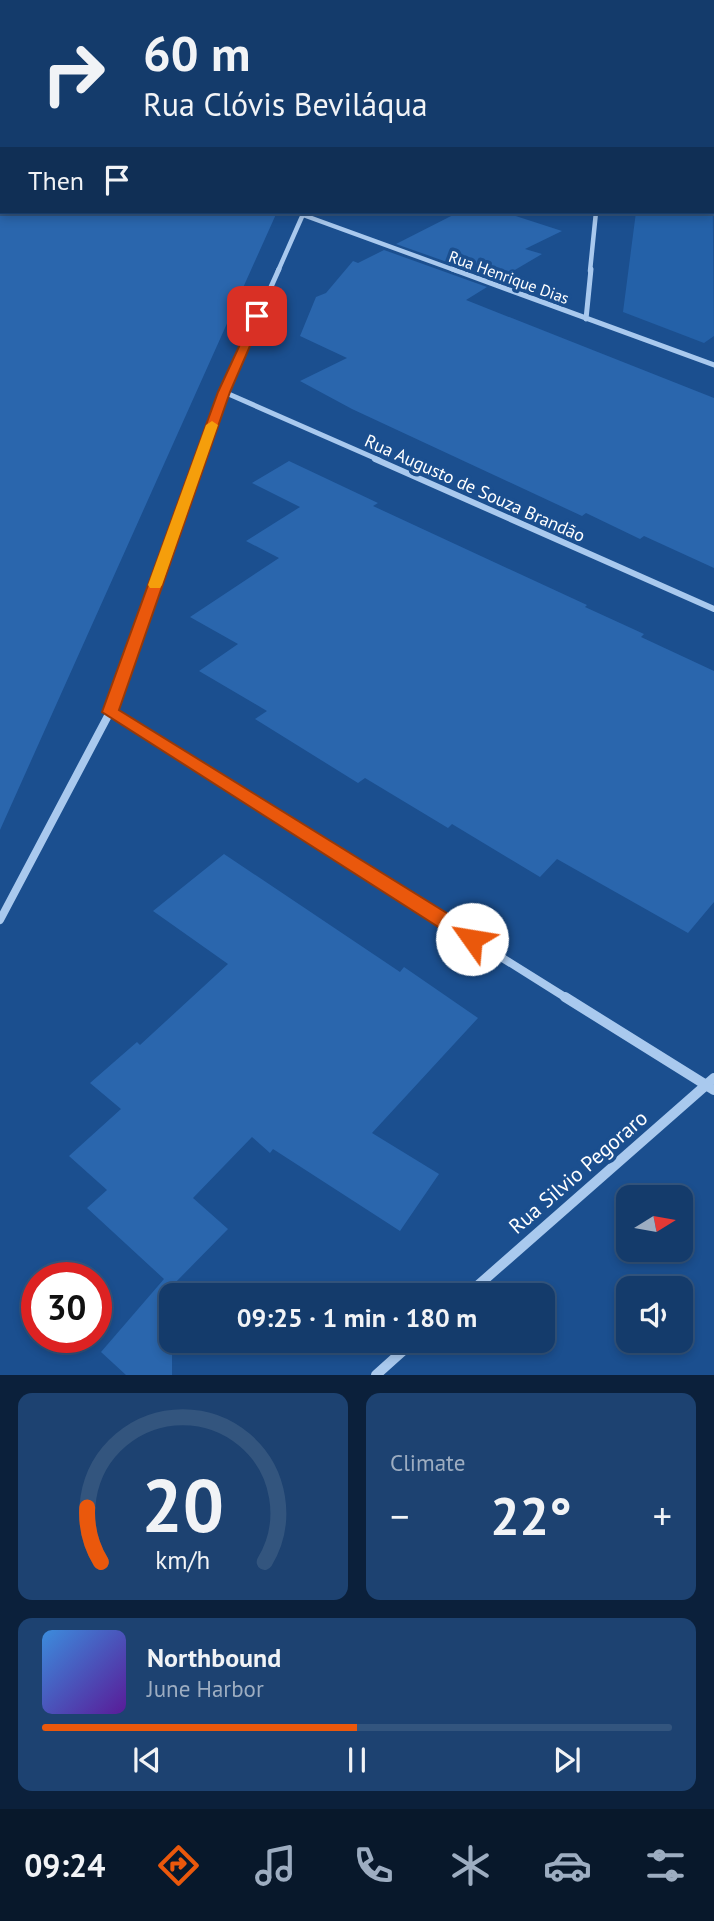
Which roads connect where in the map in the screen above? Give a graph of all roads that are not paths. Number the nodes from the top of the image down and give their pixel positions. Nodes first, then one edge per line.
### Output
1 (300, 214) edge
2 (303, 214) edge
3 (596, 214) edge
4 (586, 319) junction
5 (714, 365) edge
6 (224, 392) junction
7 (714, 609) edge
8 (110, 712) junction
9 (0, 920) edge
10 (711, 1084) edge
11 (481, 1283) edge
12 (401, 1353) edge
13 (376, 1375) edge

1 - 6 street
2 - 4 street, Rua Henrique Dias
3 - 4 street
4 - 5 street, Rua Henrique Dias
6 - 7 street, Rua Augusto de Souza Brandão
6 - 8 street
8 - 9 street
8 - 10 street
10 - 11 street, Rua Silvio Pegoraro
12 - 13 street

